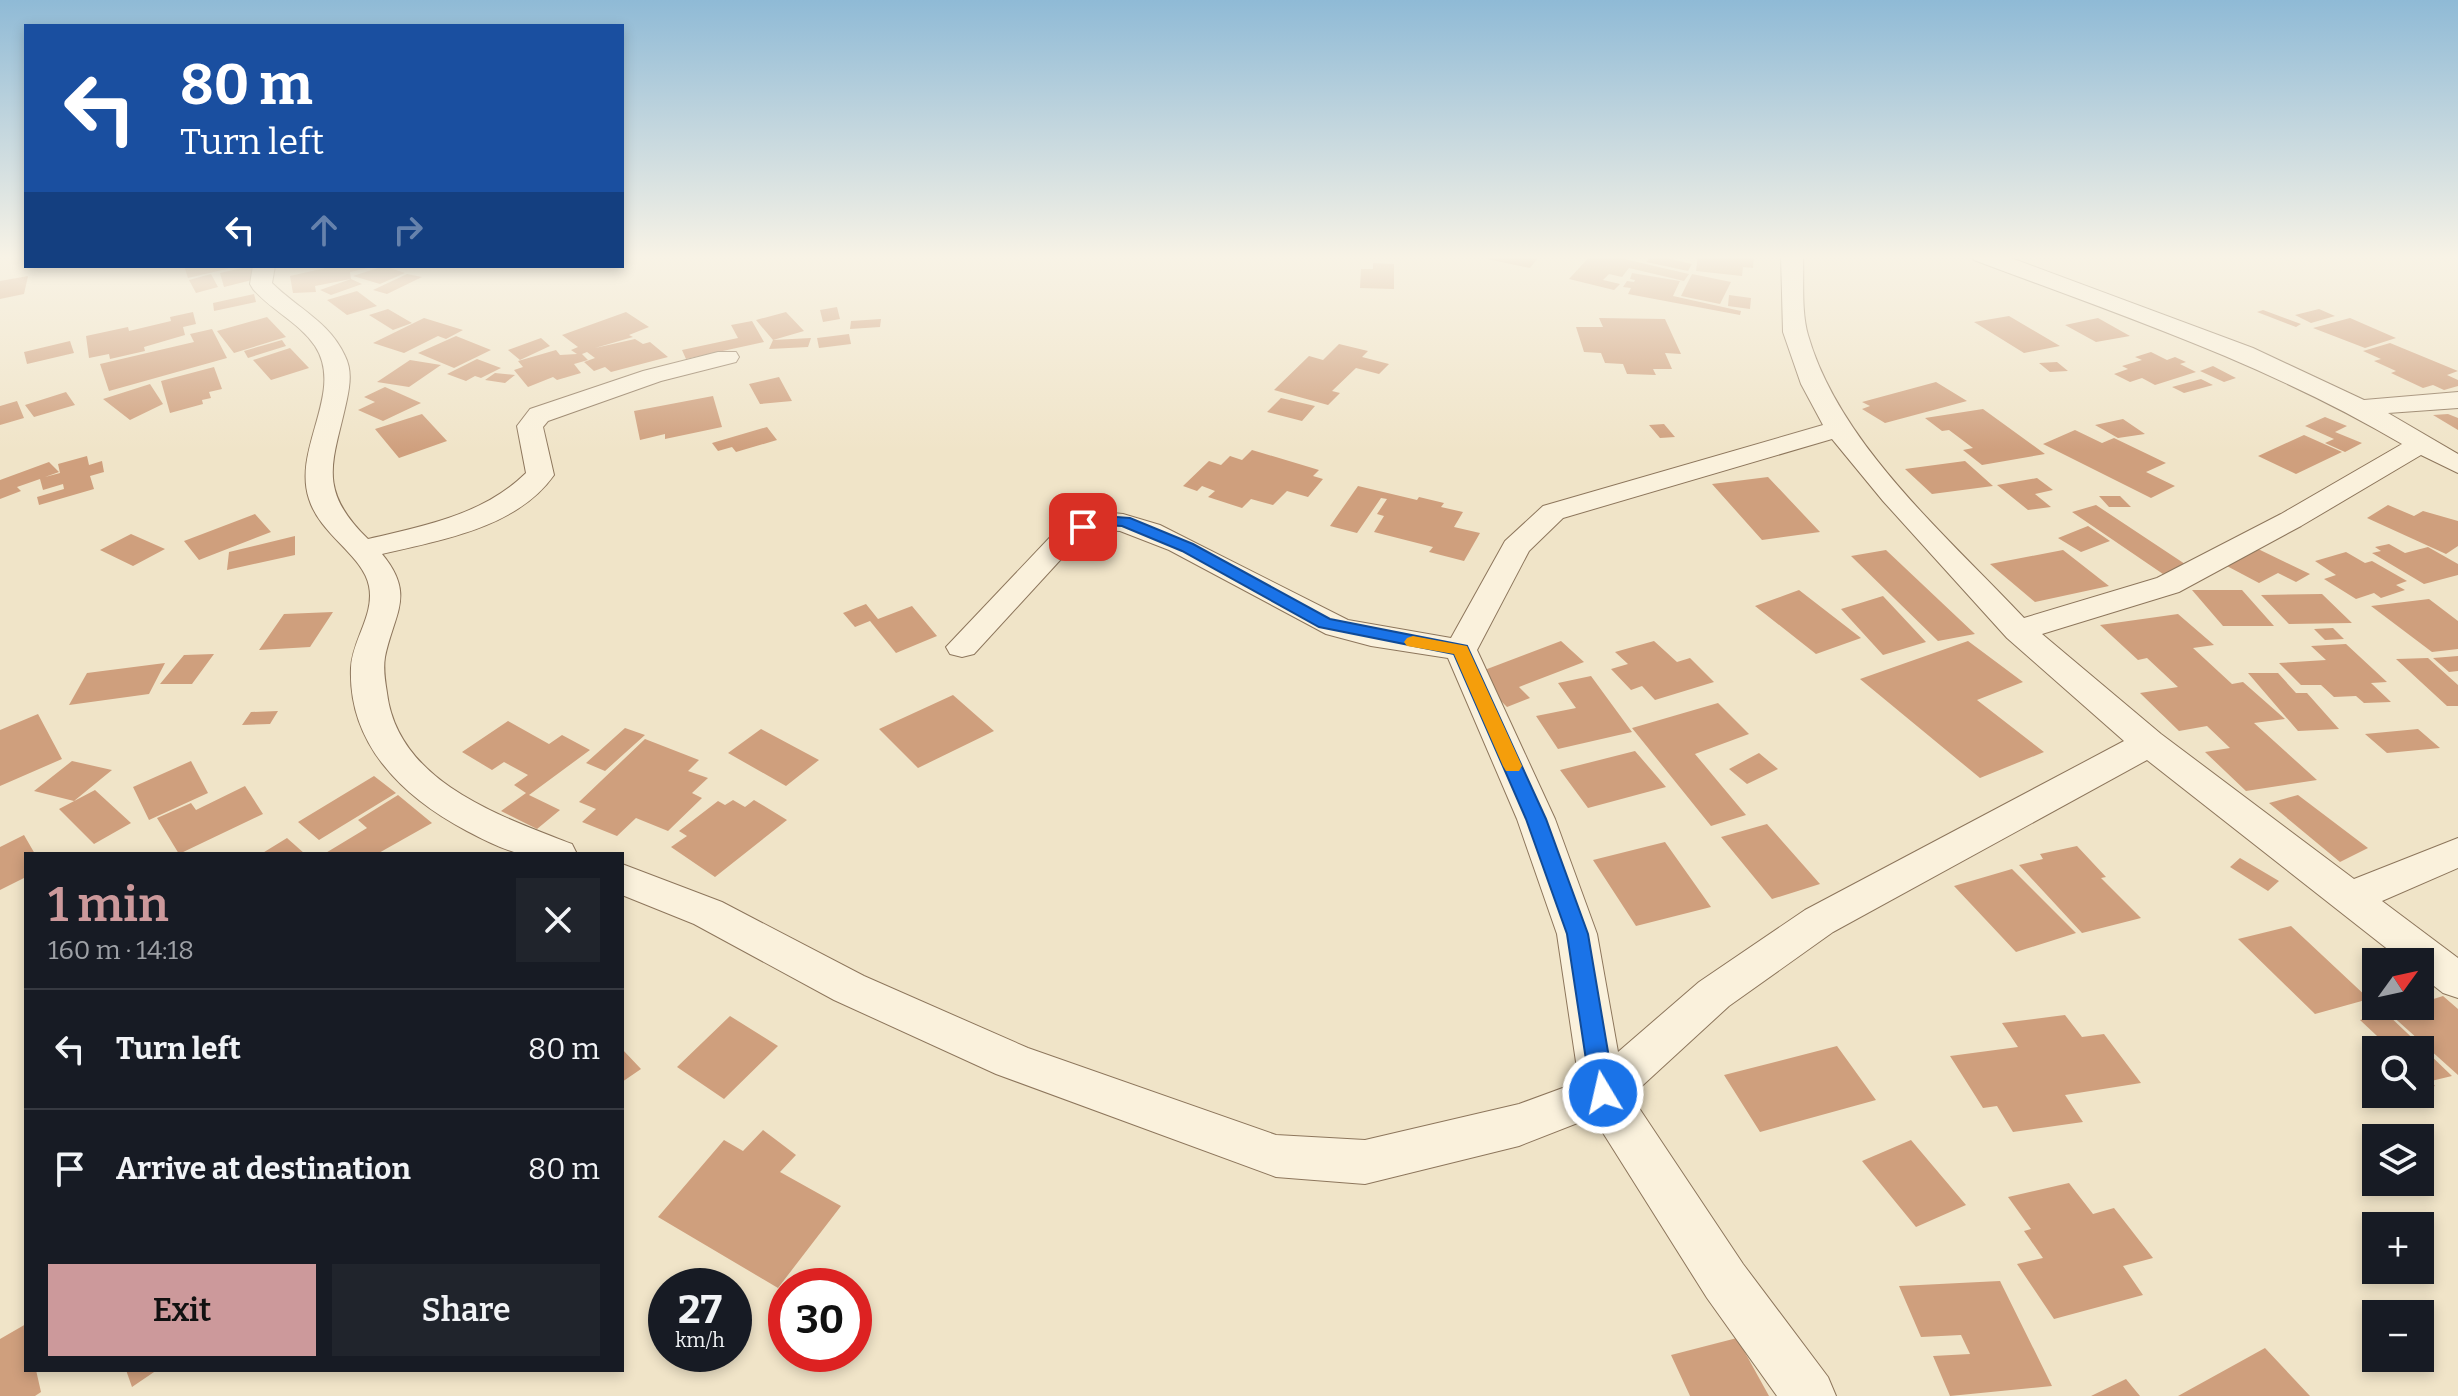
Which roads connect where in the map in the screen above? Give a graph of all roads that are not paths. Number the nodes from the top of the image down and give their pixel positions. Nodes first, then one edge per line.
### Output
1 (305, 320) edge
2 (1795, 320) edge
3 (2156, 320) edge
4 (727, 357) dead end
5 (2458, 400) edge
6 (2360, 408) junction
7 (1838, 429) junction
8 (2421, 444) junction
9 (2458, 465) edge
10 (359, 550) junction
11 (2018, 631) junction
12 (962, 647) dead end
13 (1461, 650) junction
14 (2149, 743) junction
15 (553, 852) edge
16 (2458, 852) edge
17 (624, 880) edge
18 (2349, 898) junction
19 (2458, 981) edge
20 (1603, 1093) junction
21 (1809, 1396) edge

1 - 10 street
2 - 7 street
3 - 6 street
4 - 10 street
5 - 6 street
6 - 8 street
7 - 11 street
7 - 13 street
8 - 9 street
8 - 11 street
10 - 15 street
11 - 14 street
12 - 13 street
13 - 20 street
14 - 18 street
14 - 20 street
16 - 18 street
17 - 20 street
18 - 19 street
20 - 21 street

